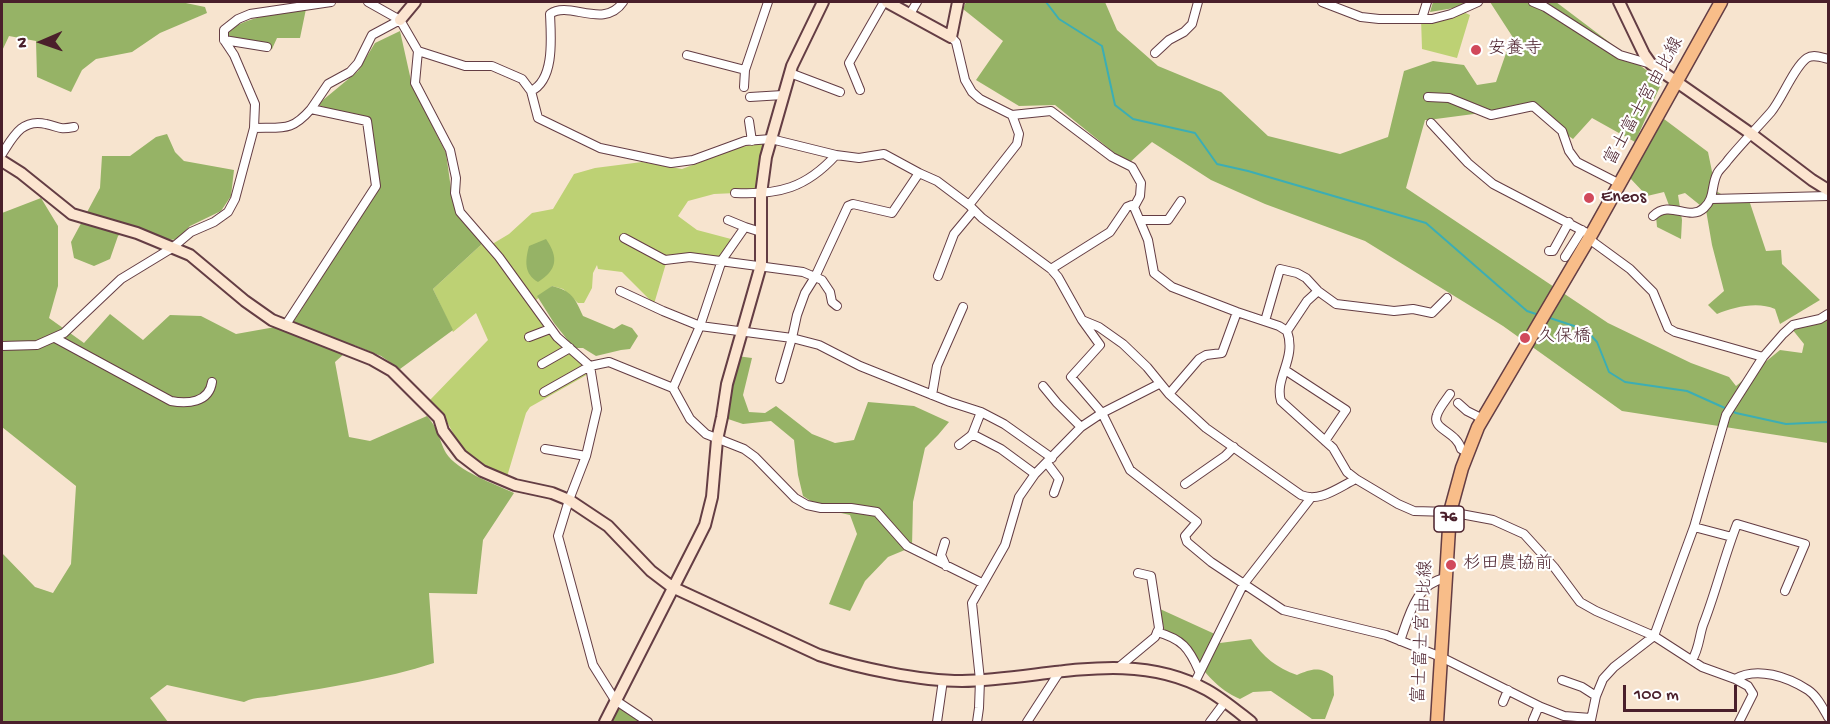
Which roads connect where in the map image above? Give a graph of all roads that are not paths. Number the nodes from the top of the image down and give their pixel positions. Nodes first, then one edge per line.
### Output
1 (331, 2) edge
2 (360, 2) edge
3 (415, 2) edge
4 (623, 2) edge
5 (768, 2) edge
6 (823, 2) edge
7 (886, 2) edge
8 (917, 2) edge
9 (958, 2) edge
10 (1197, 2) edge
11 (1322, 2) edge
12 (1427, 2) edge
13 (1478, 2) edge
14 (1533, 2) edge
15 (1619, 2) edge
16 (1721, 2) edge
17 (369, 3) edge
18 (910, 14) junction
19 (1422, 18) junction
20 (400, 20) junction
21 (951, 37) junction
22 (224, 40) junction
23 (267, 47) dead end
24 (418, 51) junction
25 (1155, 53) dead end
26 (687, 54) dead end
27 (1828, 59) edge
28 (1651, 64) junction
29 (745, 70) junction
30 (790, 73) junction
31 (1676, 81) junction
32 (744, 87) dead end
33 (860, 90) dead end
34 (531, 91) junction
35 (840, 92) dead end
36 (783, 95) junction
37 (750, 97) dead end
38 (1428, 97) dead end
39 (311, 109) junction
40 (1012, 114) junction
41 (749, 121) dead end
42 (1431, 123) dead end
43 (74, 127) dead end
44 (254, 128) junction
45 (1750, 133) junction
46 (771, 139) junction
47 (752, 141) junction
48 (2, 154) edge
49 (836, 155) junction
50 (2, 161) edge
51 (919, 173) junction
52 (1620, 184) junction
53 (1828, 190) edge
54 (735, 193) dead end
55 (761, 194) junction
56 (1828, 196) edge
57 (1712, 199) junction
58 (1181, 201) dead end
59 (972, 207) junction
60 (1134, 207) junction
61 (1653, 216) dead end
62 (728, 220) dead end
63 (1140, 220) junction
64 (1569, 222) junction
65 (745, 227) junction
66 (761, 232) junction
67 (1588, 235) junction
68 (624, 238) dead end
69 (172, 248) junction
70 (1549, 251) dead end
71 (1565, 257) dead end
72 (722, 260) junction
73 (760, 265) junction
74 (1051, 269) junction
75 (938, 276) dead end
76 (814, 277) junction
77 (620, 291) dead end
78 (1318, 291) junction
79 (1447, 298) dead end
80 (837, 306) dead end
81 (963, 307) dead end
82 (1237, 312) junction
83 (1828, 314) edge
84 (1082, 320) junction
85 (1265, 321) junction
86 (285, 326) junction
87 (700, 326) junction
88 (550, 328) junction
89 (1287, 331) junction
90 (740, 332) junction
91 (529, 337) dead end
92 (55, 338) junction
93 (792, 338) junction
94 (2, 346) edge
95 (570, 348) junction
96 (1763, 357) junction
97 (542, 364) dead end
98 (590, 366) junction
99 (1285, 370) junction
100 (780, 379) dead end
101 (212, 382) dead end
102 (1159, 384) junction
103 (1043, 386) dead end
104 (673, 388) junction
105 (544, 392) dead end
106 (932, 394) junction
107 (1169, 394) junction
108 (1450, 394) dead end
109 (1458, 403) dead end
110 (981, 412) junction
111 (1102, 413) junction
112 (1483, 419) junction
113 (1081, 427) junction
114 (972, 434) junction
115 (717, 440) junction
116 (1325, 441) junction
117 (959, 445) dead end
118 (1234, 447) junction
119 (545, 449) dead end
120 (1467, 452) junction
121 (586, 456) junction
122 (1049, 460) junction
123 (1035, 474) junction
124 (1356, 479) junction
125 (1185, 484) dead end
126 (1054, 493) dead end
127 (1310, 499) junction
128 (569, 500) junction
129 (1450, 512) junction
130 (1694, 527) junction
131 (1732, 537) junction
132 (945, 542) dead end
133 (946, 566) junction
134 (1138, 573) dead end
135 (1446, 578) junction
136 (982, 583) junction
137 (1242, 585) junction
138 (672, 587) junction
139 (1785, 591) dead end
140 (1157, 632) junction
141 (1654, 636) junction
142 (1400, 641) junction
143 (1441, 657) junction
144 (1692, 660) junction
145 (1119, 667) junction
146 (1060, 671) junction
147 (1199, 671) junction
148 (1735, 679) junction
149 (943, 680) junction
150 (980, 680) junction
151 (1562, 680) dead end
152 (1194, 684) junction
153 (1508, 690) junction
154 (1596, 696) junction
155 (615, 700) junction
156 (1225, 702) junction
157 (1503, 702) dead end
158 (1539, 706) junction
159 (1828, 717) edge
160 (1562, 719) edge
161 (1533, 720) dead end
162 (1591, 720) edge
163 (605, 723) edge
164 (648, 723) edge
165 (937, 723) edge
166 (977, 723) edge
167 (1027, 723) edge
168 (1210, 723) edge
169 (1251, 723) edge
170 (1437, 723) edge
171 (1739, 723) edge

1 - 22 street
2 - 17 street
3 - 20 street
4 - 34 street
5 - 29 street
6 - 30 street
7 - 18 street
7 - 33 street
8 - 18 street
9 - 21 street
10 - 25 street
11 - 19 street
12 - 19 street
13 - 19 street
14 - 28 street
15 - 28 street
16 - 31 main road, 富士富士宮由比線 / 76
17 - 20 street
18 - 21 street
20 - 24 street
20 - 39 street
21 - 40 street
22 - 23 street
22 - 44 street
24 - 34 street
24 - 88 street
26 - 29 street
27 - 45 street
28 - 31 street
29 - 32 street
30 - 35 street
30 - 36 street
31 - 45 street
31 - 52 main road, 富士富士宮由比線 / 76
34 - 47 street
36 - 37 street
36 - 46 street
38 - 52 street
39 - 44 street
39 - 86 street
40 - 59 street
40 - 60 street
41 - 47 street
42 - 64 street
43 - 48 street
44 - 69 street
45 - 53 street
45 - 57 street
46 - 47 street
46 - 49 street
46 - 55 street
49 - 51 street
49 - 55 street
50 - 69 street
51 - 59 street
51 - 76 street
52 - 67 main road, 富士富士宮由比線 / 76
54 - 55 street
55 - 66 street
56 - 57 street
57 - 61 street
58 - 63 street
59 - 74 street
59 - 75 street
60 - 63 street
60 - 74 street
62 - 65 street
63 - 82 street
64 - 67 street
64 - 70 street
65 - 66 street
65 - 72 street
66 - 73 street
67 - 71 street
67 - 96 street
67 - 112 main road, 富士富士宮由比線 / 76
68 - 72 street
69 - 86 street
69 - 92 street
72 - 73 street
72 - 87 street
73 - 76 street
73 - 90 street
74 - 84 street
76 - 80 street
76 - 93 street
77 - 87 street
78 - 79 street
78 - 85 street
78 - 89 street
81 - 106 street
82 - 85 street
82 - 107 street
83 - 96 street
84 - 102 street
84 - 111 street
85 - 89 street
86 - 128 street
87 - 90 street
87 - 104 street
88 - 91 street
88 - 95 street
89 - 99 street
90 - 93 street
90 - 115 street
92 - 94 street
92 - 101 street
93 - 100 street
93 - 106 street
95 - 97 street
95 - 98 street
96 - 130 street
98 - 104 street
98 - 105 street
98 - 121 street
99 - 116 street
99 - 116 street
102 - 107 street
102 - 111 street
103 - 113 street
104 - 115 street
106 - 110 street
107 - 118 street
108 - 120 street
109 - 112 street
110 - 114 street
110 - 122 street
111 - 113 street
111 - 137 street
112 - 120 main road, 富士富士宮由比線 / 76
113 - 122 street
114 - 117 street
114 - 123 street
115 - 133 street
115 - 138 street
116 - 124 street
118 - 125 street
118 - 127 street
119 - 121 street
120 - 129 main road, 富士富士宮由比線 / 76
121 - 128 street
122 - 123 street
122 - 126 street
123 - 136 street
124 - 127 street
124 - 129 street
127 - 137 street
128 - 138 street
128 - 155 street
129 - 135 main road, 富士富士宮由比線 / 76
129 - 141 street
130 - 131 street
130 - 141 street
131 - 139 street
131 - 144 street
132 - 133 street
133 - 136 street
134 - 140 street
135 - 142 street
135 - 143 main road, 富士富士宮由比線 / 76
136 - 150 street
137 - 142 street
137 - 147 street
138 - 149 street
138 - 155 street
140 - 145 street
140 - 147 street
141 - 144 street
141 - 154 street
142 - 143 street
143 - 153 street
143 - 170 main road, 富士富士宮由比線 / 76
144 - 148 street
145 - 146 street
145 - 152 street
146 - 150 street
146 - 167 street
147 - 152 street
148 - 159 street
148 - 171 street
149 - 150 street
149 - 165 street
150 - 166 street
151 - 154 street
152 - 156 street
153 - 157 street
153 - 158 street
154 - 162 street
155 - 163 street
155 - 164 street
156 - 168 street
156 - 169 street
158 - 160 street
158 - 161 street
160 - 162 street

